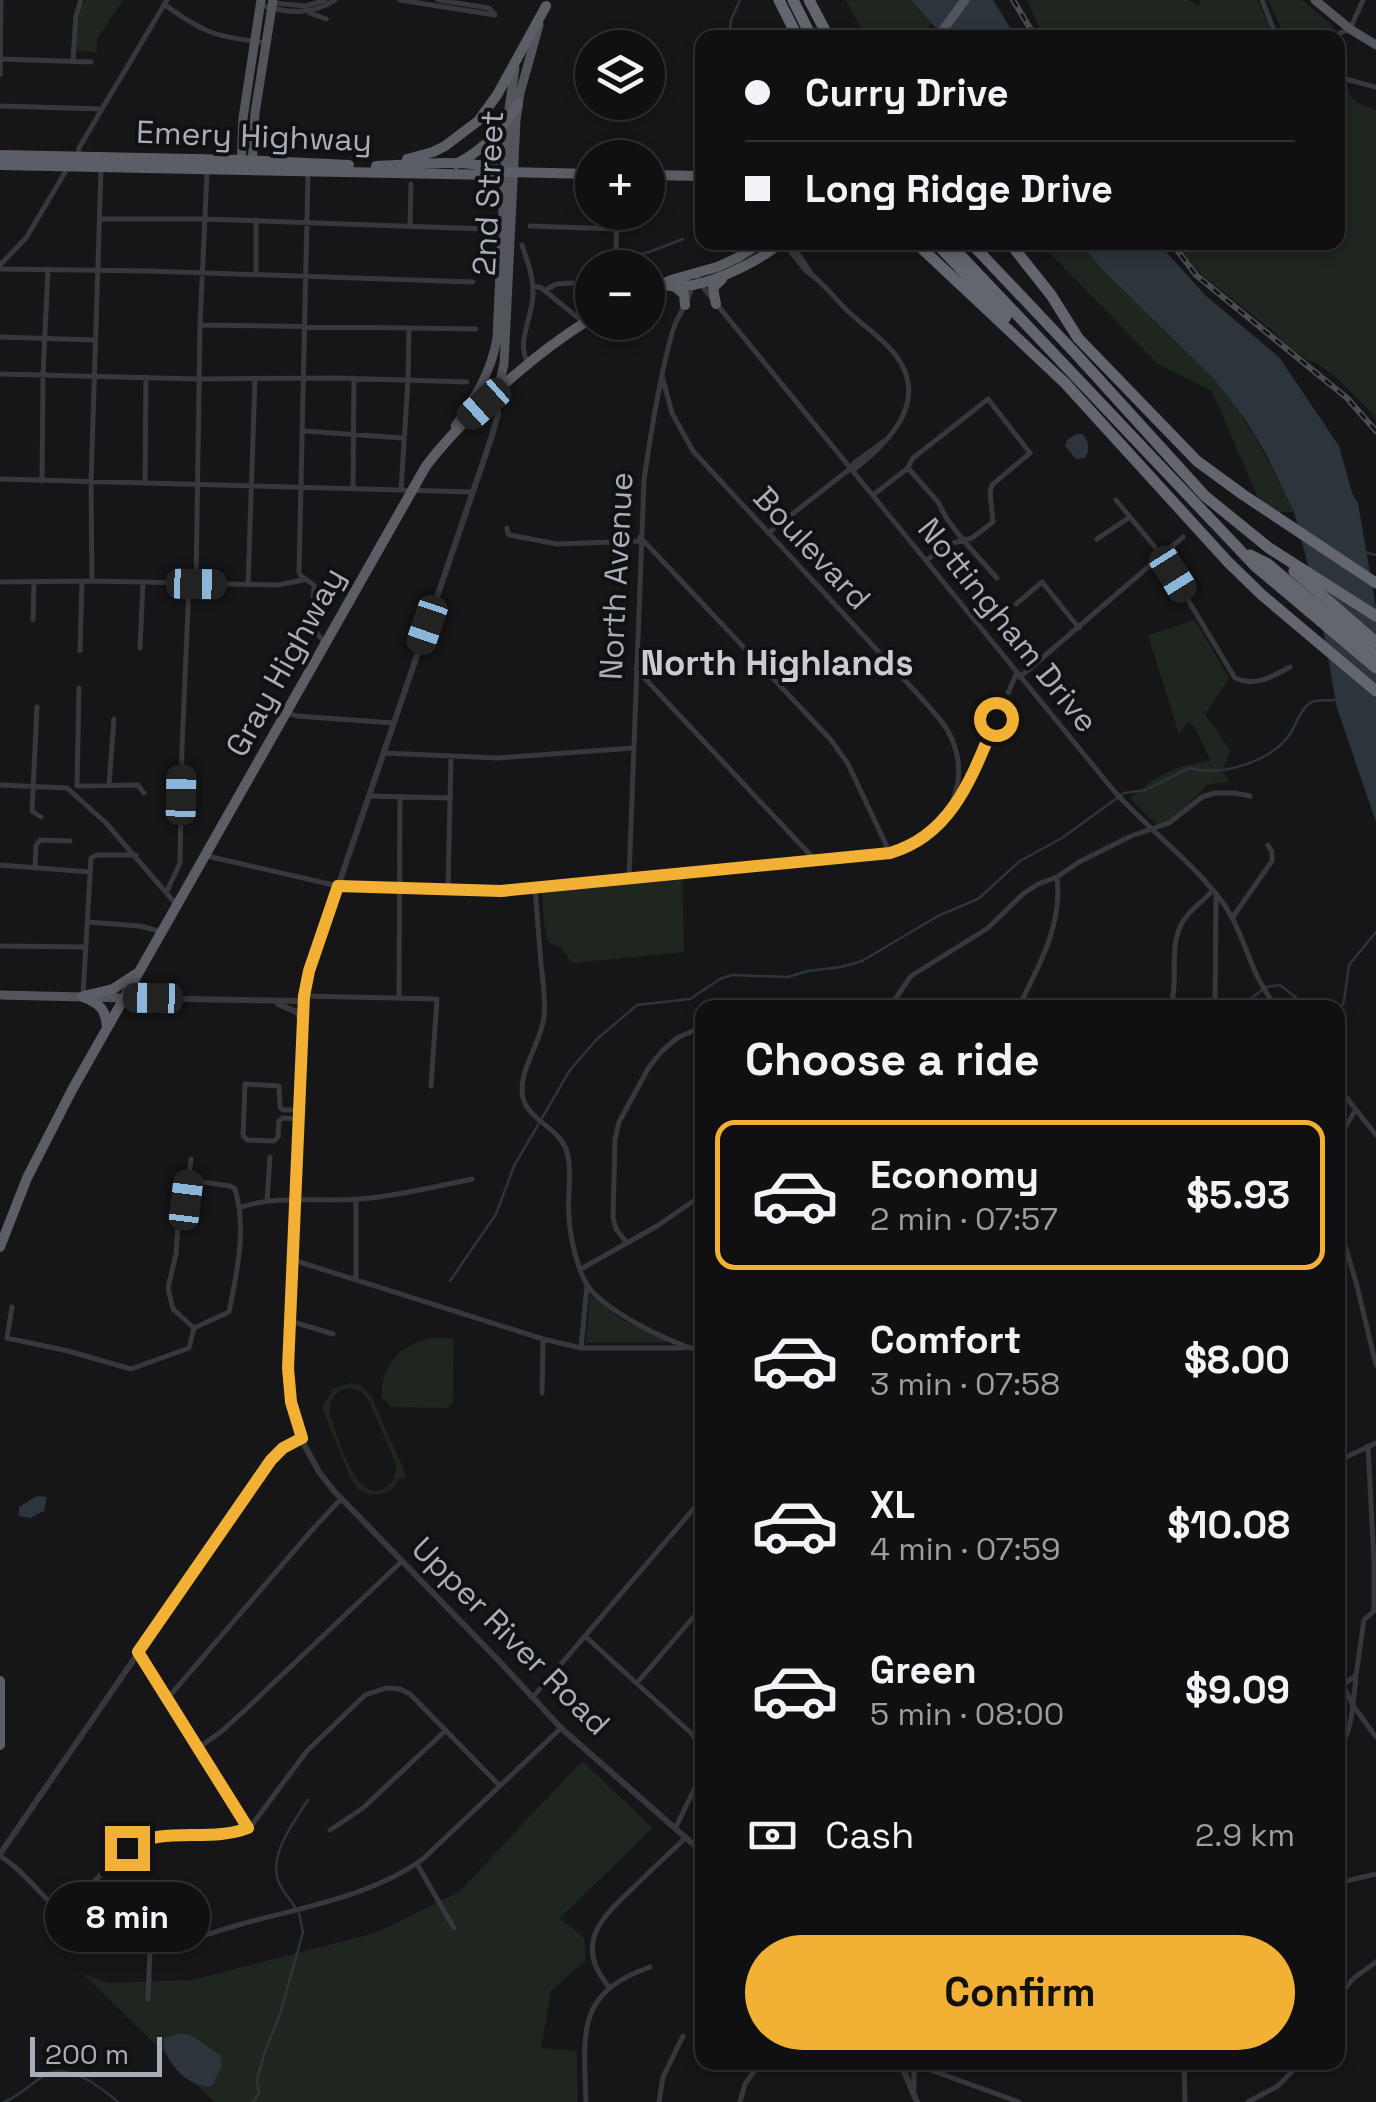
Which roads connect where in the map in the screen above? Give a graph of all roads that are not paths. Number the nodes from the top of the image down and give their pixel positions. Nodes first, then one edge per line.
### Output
1 (2, 0) edge
2 (81, 0) edge
3 (325, 0) edge
4 (335, 0) edge
5 (400, 0) edge
6 (438, 0) edge
7 (779, 0) edge
8 (794, 0) edge
9 (809, 0) edge
10 (965, 0) edge
11 (1262, 0) edge
12 (1316, 0) edge
13 (1364, 0) edge
14 (166, 2) edge
15 (287, 2) edge
16 (261, 3) edge
17 (548, 3) edge
18 (273, 4) edge
19 (307, 12) junction
20 (326, 18) dead end
21 (1350, 29) junction
22 (794, 30) edge
23 (808, 30) edge
24 (825, 30) edge
25 (943, 30) edge
26 (1274, 30) edge
27 (1345, 31) edge
28 (255, 41) junction
29 (267, 42) junction
30 (1376, 45) edge
31 (518, 56) junction
32 (0, 59) edge
33 (73, 61) junction
34 (92, 62) dead end
35 (0, 75) edge
36 (1345, 79) edge
37 (1376, 88) edge
38 (518, 104) junction
39 (0, 106) edge
40 (102, 108) junction
41 (506, 122) junction
42 (0, 155) edge
43 (78, 156) junction
44 (101, 161) junction
45 (456, 164) junction
46 (0, 165) edge
47 (247, 165) junction
48 (68, 166) junction
49 (366, 166) junction
50 (207, 169) junction
51 (308, 171) junction
52 (508, 172) junction
53 (438, 174) junction
54 (575, 174) edge
55 (665, 175) edge
56 (695, 176) edge
57 (410, 184) dead end
58 (100, 218) junction
59 (204, 219) junction
60 (256, 220) junction
61 (308, 222) junction
62 (530, 226) dead end
63 (575, 227) edge
64 (410, 228) junction
65 (485, 228) dead end
66 (616, 230) edge
67 (522, 245) dead end
68 (616, 249) dead end
69 (752, 250) edge
70 (754, 250) edge
71 (791, 250) edge
72 (926, 250) edge
73 (944, 250) edge
74 (956, 250) edge
75 (978, 250) edge
76 (1015, 250) edge
77 (10, 253) junction
78 (0, 255) edge
79 (0, 267) edge
80 (48, 269) junction
81 (98, 270) junction
82 (733, 272) junction
83 (201, 273) junction
84 (256, 274) junction
85 (306, 276) junction
86 (694, 279) junction
87 (473, 282) dead end
88 (572, 282) dead end
89 (670, 286) junction
90 (533, 287) junction
91 (665, 287) edge
92 (544, 290) junction
93 (685, 304) junction
94 (716, 304) junction
95 (575, 311) edge
96 (200, 325) junction
97 (305, 326) junction
98 (408, 328) junction
99 (476, 329) dead end
100 (575, 331) edge
101 (0, 337) edge
102 (46, 338) junction
103 (96, 340) junction
104 (504, 364) junction
105 (526, 368) junction
106 (0, 374) edge
107 (43, 374) junction
108 (94, 376) junction
109 (662, 376) junction
110 (146, 377) junction
111 (304, 378) junction
112 (354, 378) junction
113 (199, 379) junction
114 (254, 379) junction
115 (408, 380) junction
116 (467, 382) dead end
117 (1065, 383) junction
118 (498, 393) junction
119 (304, 431) junction
120 (353, 434) junction
121 (448, 437) junction
122 (404, 438) junction
123 (851, 468) junction
124 (908, 468) junction
125 (0, 479) edge
126 (42, 480) junction
127 (91, 482) junction
128 (145, 483) junction
129 (198, 484) junction
130 (252, 486) junction
131 (302, 488) junction
132 (353, 488) junction
133 (406, 490) junction
134 (472, 492) junction
135 (873, 495) junction
136 (1116, 500) dead end
137 (1130, 517) junction
138 (508, 528) dead end
139 (768, 533) junction
140 (1183, 536) dead end
141 (1097, 538) dead end
142 (640, 539) junction
143 (963, 540) junction
144 (1269, 548) junction
145 (1241, 550) junction
146 (1160, 556) junction
147 (926, 560) junction
148 (997, 578) dead end
149 (306, 579) junction
150 (92, 581) junction
151 (0, 582) edge
152 (82, 582) junction
153 (142, 582) junction
154 (34, 583) junction
155 (1376, 583) edge
156 (193, 584) junction
157 (248, 585) junction
158 (1016, 604) dead end
159 (1376, 616) edge
160 (33, 620) dead end
161 (1079, 628) junction
162 (1376, 642) edge
163 (326, 643) junction
164 (140, 648) dead end
165 (80, 651) dead end
166 (1376, 656) edge
167 (1290, 667) dead end
168 (1376, 668) edge
169 (636, 669) junction
170 (1018, 674) junction
171 (79, 688) dead end
172 (1376, 691) edge
173 (37, 707) dead end
174 (286, 712) junction
175 (114, 719) dead end
176 (394, 723) junction
177 (633, 748) junction
178 (384, 753) junction
179 (451, 756) junction
180 (0, 784) edge
181 (108, 784) junction
182 (33, 786) junction
183 (77, 786) junction
184 (67, 788) junction
185 (144, 793) dead end
186 (369, 796) junction
187 (1250, 796) dead end
188 (400, 798) junction
189 (450, 798) junction
190 (952, 806) junction
191 (41, 817) dead end
192 (1149, 828) junction
193 (70, 841) dead end
194 (1268, 846) dead end
195 (890, 853) junction
196 (136, 855) junction
197 (206, 855) junction
198 (815, 860) junction
199 (0, 865) edge
200 (35, 868) junction
201 (90, 872) junction
202 (1057, 877) junction
203 (629, 878) junction
204 (338, 886) junction
205 (400, 888) junction
206 (535, 888) junction
207 (448, 890) junction
208 (167, 891) junction
209 (1215, 892) junction
210 (177, 906) junction
211 (1232, 918) junction
212 (87, 922) junction
213 (162, 932) junction
214 (0, 946) edge
215 (86, 946) junction
216 (140, 970) junction
217 (0, 995) edge
218 (82, 996) junction
219 (126, 998) junction
220 (304, 998) junction
221 (398, 998) junction
222 (267, 1000) junction
223 (894, 1000) edge
224 (1022, 1000) edge
225 (1173, 1000) edge
226 (1215, 1000) edge
227 (1271, 1000) edge
228 (302, 1023) junction
229 (107, 1030) junction
230 (695, 1030) edge
231 (430, 1086) dead end
232 (1345, 1097) edge
233 (280, 1108) junction
234 (1355, 1111) junction
235 (299, 1114) junction
236 (279, 1121) junction
237 (1345, 1128) edge
238 (1376, 1135) edge
239 (270, 1157) dead end
240 (191, 1160) dead end
241 (472, 1179) dead end
242 (188, 1180) junction
243 (356, 1199) junction
244 (268, 1200) junction
245 (695, 1200) edge
246 (296, 1201) junction
247 (239, 1208) junction
248 (627, 1243) junction
249 (1, 1244) edge
250 (1345, 1245) edge
251 (0, 1260) edge
252 (293, 1260) junction
253 (581, 1269) junction
254 (356, 1280) junction
255 (587, 1286) junction
256 (12, 1308) dead end
257 (290, 1321) junction
258 (194, 1328) junction
259 (333, 1334) dead end
260 (543, 1339) junction
261 (580, 1348) junction
262 (688, 1348) junction
263 (695, 1350) edge
264 (1376, 1365) edge
265 (542, 1393) dead end
266 (302, 1438) junction
267 (1376, 1443) edge
268 (1368, 1446) junction
269 (1345, 1458) edge
270 (341, 1499) junction
271 (695, 1508) edge
272 (402, 1561) junction
273 (1375, 1612) edge
274 (695, 1615) edge
275 (585, 1636) junction
276 (138, 1652) junction
277 (1356, 1676) junction
278 (0, 1681) edge
279 (1345, 1681) edge
280 (637, 1683) junction
281 (1345, 1691) edge
282 (532, 1698) junction
283 (168, 1699) junction
284 (1354, 1708) junction
285 (561, 1728) junction
286 (446, 1730) junction
287 (1376, 1737) edge
288 (695, 1739) edge
289 (1345, 1739) edge
290 (0, 1745) edge
291 (198, 1748) junction
292 (500, 1786) junction
293 (695, 1788) edge
294 (248, 1828) junction
295 (676, 1828) junction
296 (330, 1830) dead end
297 (686, 1837) junction
298 (695, 1845) edge
299 (0, 1855) edge
300 (417, 1864) junction
301 (1376, 1874) edge
302 (1345, 1881) edge
303 (62, 1914) junction
304 (454, 1928) dead end
305 (150, 1948) junction
306 (1376, 1962) edge
307 (650, 1967) dead end
308 (609, 1987) junction
309 (1345, 1988) edge
310 (148, 1998) dead end
311 (682, 2036) dead end
312 (755, 2070) edge
313 (904, 2070) edge
314 (914, 2070) edge
315 (933, 2070) edge
316 (1184, 2070) edge
317 (1293, 2070) edge
318 (914, 2091) junction
319 (586, 2102) edge
320 (659, 2102) edge
321 (740, 2102) edge
322 (917, 2102) edge
323 (1020, 2102) edge
324 (1185, 2102) edge
325 (1248, 2102) edge

1 - 32 street
2 - 33 street
3 - 15 street
4 - 19 street
5 - 6 street
7 - 22 highway
8 - 23 highway
9 - 24 highway
10 - 25 main road
11 - 26 street
12 - 21 main road
13 - 21 street
14 - 28 street
14 - 40 street
15 - 18 street
16 - 18 street
16 - 28 main road
17 - 31 highway
17 - 38 main road, 2nd Street
18 - 19 street
18 - 29 main road
19 - 20 street
21 - 27 street
21 - 30 main road
28 - 29 street
28 - 47 main road
29 - 47 main road
31 - 41 main road, 2nd Street
31 - 49 highway
32 - 33 street
32 - 35 street
33 - 34 street
36 - 37 street
38 - 41 highway
38 - 52 main road, 2nd Street
39 - 40 street
40 - 43 street
41 - 45 highway
41 - 52 main road, 2nd Street
42 - 43 highway, Emery Highway
43 - 44 highway, Emery Highway
44 - 47 highway, Emery Highway
44 - 48 highway, Emery Highway
44 - 50 highway, Emery Highway
44 - 58 street
45 - 49 highway, Emery Highway
45 - 52 highway, Emery Highway
45 - 53 highway
46 - 48 highway, Emery Highway
47 - 49 highway, Emery Highway
47 - 50 highway, Emery Highway
47 - 51 highway, Emery Highway
48 - 77 street
50 - 59 street
51 - 53 highway, Emery Highway
51 - 61 street
52 - 53 highway, Emery Highway
52 - 54 highway, Emery Highway
52 - 104 main road, 2nd Street
52 - 121 main road, 2nd Street
55 - 56 highway
57 - 64 street
58 - 59 street
58 - 81 street
59 - 60 street
59 - 83 street
60 - 61 street
60 - 84 street
61 - 64 street
61 - 85 street
62 - 63 street
64 - 65 street
66 - 68 street
67 - 90 street
69 - 86 highway
70 - 82 highway
71 - 123 street
72 - 117 highway
73 - 117 highway
74 - 145 highway
75 - 144 highway
76 - 155 highway
77 - 78 street
77 - 79 street
79 - 80 street
80 - 81 street
80 - 102 street
81 - 83 street
81 - 103 street
82 - 86 highway
82 - 94 highway
83 - 84 street
83 - 96 street
84 - 85 street
85 - 87 street
85 - 97 street
86 - 89 highway
86 - 93 street, North Avenue
86 - 94 street, Nottingham Drive
88 - 92 street
89 - 91 highway
89 - 93 highway
90 - 92 street
90 - 105 street
92 - 95 street
93 - 109 street, North Avenue
94 - 123 street, Nottingham Drive
96 - 97 street
96 - 113 street
97 - 98 street
97 - 111 street
98 - 99 street
98 - 115 street
100 - 105 highway, Gray Highway
101 - 102 street
102 - 103 street
102 - 107 street
103 - 108 street
104 - 105 main road
104 - 118 main road, 2nd Street
105 - 118 highway, Gray Highway
106 - 107 street
107 - 108 street
107 - 126 street
108 - 110 street
108 - 127 street
109 - 139 street, Boulevard
109 - 142 street, North Avenue
110 - 113 street
110 - 128 street
111 - 112 street
111 - 114 street
111 - 119 street
112 - 115 street
112 - 120 street
113 - 114 street
113 - 129 street
114 - 130 street
115 - 116 street
115 - 122 street
117 - 172 highway
118 - 121 highway, Gray Highway
118 - 134 street, Upper River Road
119 - 120 street
119 - 131 street
120 - 122 street
120 - 132 street
121 - 133 highway, Gray Highway
122 - 133 street
123 - 135 street, Nottingham Drive
123 - 139 street
124 - 135 street
124 - 143 street
124 - 143 street
125 - 126 street
126 - 127 street
127 - 128 street
127 - 150 street
128 - 129 street
129 - 130 street
129 - 156 street
130 - 131 street
130 - 157 street
131 - 132 street
131 - 149 street
132 - 133 street
133 - 134 street
133 - 163 highway, Gray Highway
134 - 176 street, Upper River Road
135 - 147 street, Nottingham Drive
136 - 137 street
137 - 141 street
137 - 146 street
138 - 142 street
139 - 190 street, Boulevard
140 - 146 street
142 - 169 street, North Avenue
142 - 195 street
143 - 147 street
143 - 148 street
144 - 159 highway
144 - 162 highway
145 - 166 highway
145 - 168 highway
146 - 161 street
146 - 167 street
147 - 170 street, Nottingham Drive
149 - 157 street
149 - 163 street
150 - 152 street
150 - 153 street
151 - 154 street
152 - 154 street
152 - 165 street
153 - 156 street
153 - 164 street
154 - 160 street
156 - 157 street
156 - 208 street
158 - 161 street
161 - 170 street
163 - 174 highway, Gray Highway
169 - 177 street, North Avenue
169 - 198 street
170 - 190 street
170 - 192 street, Nottingham Drive
171 - 183 street
173 - 182 street
174 - 176 street
174 - 197 highway, Gray Highway
175 - 181 street
176 - 178 street, Upper River Road
177 - 179 street
177 - 203 street, North Avenue
178 - 179 street
178 - 186 street, Upper River Road
179 - 189 street
180 - 182 street
181 - 183 street
181 - 185 street
182 - 184 street
182 - 191 street
183 - 184 street
184 - 196 street
186 - 188 street
186 - 204 street, Upper River Road
187 - 192 street
188 - 189 street
188 - 205 street
189 - 207 street
190 - 195 street
192 - 202 street
192 - 209 street, Nottingham Drive
193 - 200 street
194 - 211 street
195 - 198 street
196 - 201 street
196 - 208 street
197 - 204 street
197 - 210 highway, Gray Highway
198 - 203 street
199 - 200 street
200 - 201 street
201 - 212 street
202 - 223 street
202 - 224 street
203 - 206 street
204 - 205 street
204 - 220 street, Upper River Road
205 - 207 street
205 - 221 street
206 - 207 street
206 - 253 street
208 - 210 street
209 - 211 street, Nottingham Drive
209 - 225 street
209 - 226 street
210 - 213 highway, Gray Highway
211 - 227 street, Nottingham Drive
212 - 213 street
212 - 215 street
213 - 216 highway, Gray Highway
214 - 215 street
215 - 218 street
216 - 218 highway
216 - 219 highway, Gray Highway
217 - 218 main road
218 - 219 main road
218 - 229 highway
219 - 222 street
219 - 229 highway, Gray Highway
220 - 221 street
220 - 222 street
220 - 228 street, Upper River Road
221 - 231 street
222 - 228 street
228 - 235 street, Upper River Road
229 - 249 highway, Gray Highway
230 - 248 street
232 - 234 street
233 - 235 street
233 - 236 street
233 - 236 street
234 - 237 street
234 - 238 street
235 - 236 street
235 - 246 street, Upper River Road
239 - 244 street
240 - 242 street
241 - 243 street
242 - 247 street
242 - 258 street
243 - 246 street
243 - 254 street
244 - 246 street
244 - 247 street
245 - 248 street
246 - 252 street, Upper River Road
247 - 258 street
248 - 253 street
249 - 251 highway, Gray Highway
250 - 264 street
252 - 254 street
252 - 257 street, Upper River Road
253 - 255 street
254 - 260 street
255 - 261 street
255 - 262 street
256 - 258 street
257 - 259 street
257 - 266 street, Upper River Road
260 - 261 street
260 - 265 street
261 - 262 street
262 - 263 street
266 - 270 street, Upper River Road
266 - 276 street
267 - 268 street
268 - 269 street
268 - 273 street
270 - 272 street, Upper River Road
270 - 283 street
271 - 275 street
272 - 282 street, Upper River Road
272 - 291 street
273 - 277 street
274 - 280 street
275 - 280 street
275 - 282 street
276 - 283 street
276 - 299 street
277 - 279 street
277 - 284 street
278 - 290 highway
280 - 288 street
281 - 284 street
282 - 285 street, Upper River Road
283 - 291 street
284 - 287 street
284 - 289 street
285 - 292 street
285 - 295 street, Upper River Road
286 - 292 street
286 - 294 street
286 - 296 street
291 - 294 street
292 - 300 street
293 - 295 street
294 - 303 street
295 - 297 street, Upper River Road
297 - 298 street, Upper River Road
297 - 308 street
299 - 303 street
300 - 304 street
300 - 305 street
301 - 302 street
303 - 305 street
305 - 310 street
306 - 309 street
307 - 308 street
308 - 319 street
311 - 320 street
312 - 321 street
313 - 318 street
314 - 318 street
315 - 323 street
316 - 324 street
317 - 325 street
318 - 322 street

